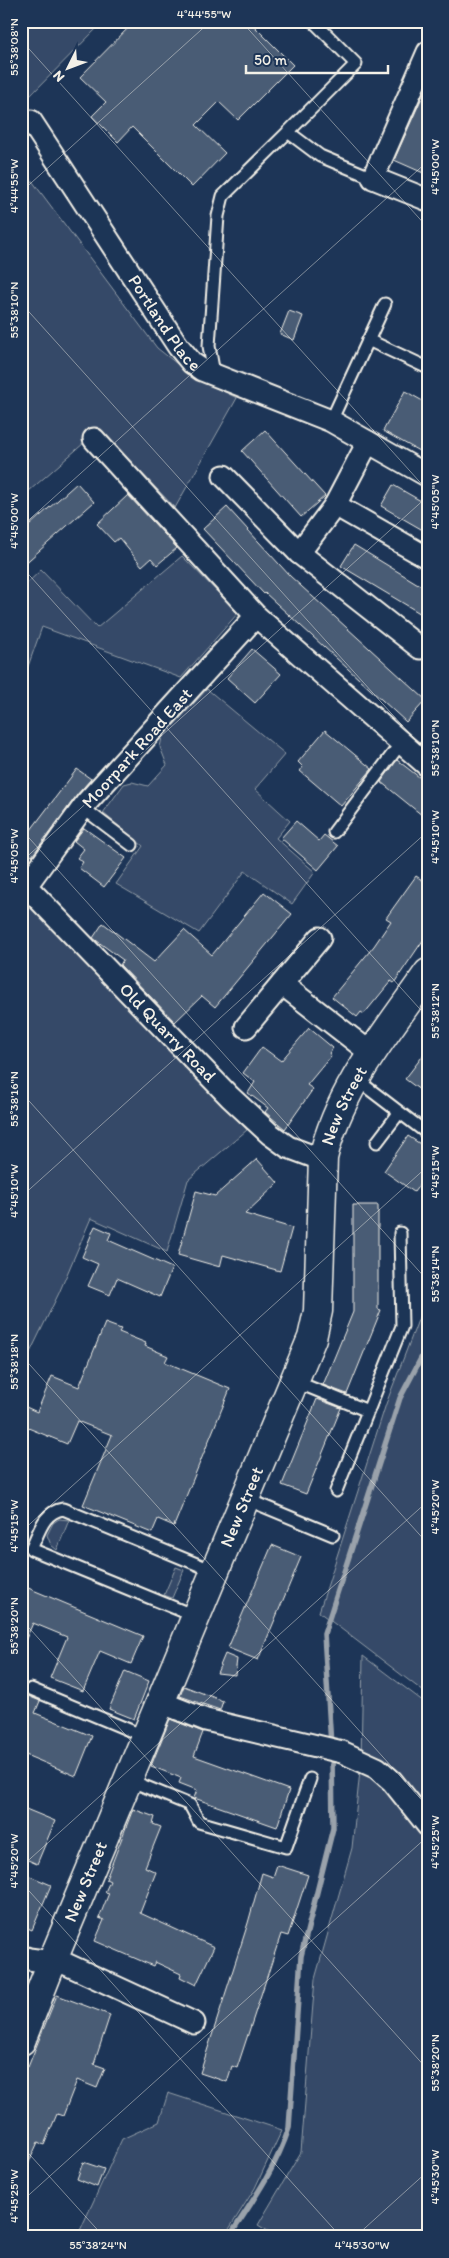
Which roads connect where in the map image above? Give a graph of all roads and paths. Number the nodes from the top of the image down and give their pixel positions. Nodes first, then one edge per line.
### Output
1 (313, 21) edge
2 (428, 52) edge
3 (31, 121) dead end
4 (288, 132) junction
5 (373, 178) junction
6 (428, 200) edge
7 (385, 304) dead end
8 (368, 340) junction
9 (428, 368) edge
10 (214, 374) junction
11 (331, 421) junction
12 (94, 439) dead end
13 (368, 442) junction
14 (224, 476) dead end
15 (428, 476) edge
16 (335, 504) junction
17 (299, 553) junction
18 (428, 558) edge
19 (256, 616) junction
20 (420, 648) dead end
21 (401, 743) junction
22 (428, 766) edge
23 (83, 808) junction
24 (334, 832) dead end
25 (132, 845) dead end
26 (24, 884) edge
27 (320, 938) dead end
28 (428, 973) edge
29 (282, 984) junction
30 (246, 1027) dead end
31 (372, 1054) junction
32 (356, 1079) junction
33 (399, 1113) junction
34 (428, 1134) edge
35 (377, 1142) dead end
36 (323, 1158) junction
37 (400, 1233) dead end
38 (294, 1381) junction
39 (368, 1411) junction
40 (336, 1491) dead end
41 (246, 1499) junction
42 (333, 1535) dead end
43 (26, 1546) edge
44 (216, 1572) junction
45 (197, 1617) junction
46 (31, 1689) dead end
47 (160, 1702) junction
48 (146, 1737) junction
49 (310, 1778) dead end
50 (129, 1780) junction
51 (428, 1826) edge
52 (21, 1956) edge
53 (52, 1962) junction
54 (194, 2023) dead end
55 (21, 2041) edge

1 - 4 lane
2 - 5 street
3 - 10 street, Portland Place
4 - 5 lane
4 - 10 lane
5 - 6 street
7 - 8 lane
8 - 9 lane
8 - 11 lane
10 - 11 street, Portland Place
11 - 13 street, Portland Place
12 - 19 street
13 - 15 street, Portland Place
13 - 16 street
14 - 17 street
16 - 17 street
16 - 18 street
17 - 20 street
19 - 21 street
19 - 23 street, Moorpark Road East
21 - 22 street
21 - 24 lane
23 - 25 lane
23 - 26 street, Moorpark Road East
26 - 36 street, Old Quarry Road
27 - 29 street
28 - 31 street, New Street
29 - 30 street
29 - 31 street
31 - 32 street, New Street
32 - 33 lane
32 - 36 street, New Street
33 - 34 lane
33 - 35 lane
36 - 38 street, New Street
37 - 39 lane
38 - 39 lane
38 - 41 street, New Street
39 - 40 lane
41 - 42 lane
41 - 44 street, New Street
43 - 44 lane
43 - 45 lane
44 - 45 street, New Street
45 - 47 street, New Street
46 - 48 lane
47 - 48 street, New Street
47 - 51 street
48 - 50 street, New Street
49 - 50 lane
50 - 53 street, New Street
52 - 53 street
53 - 54 street
53 - 55 street, New Street

